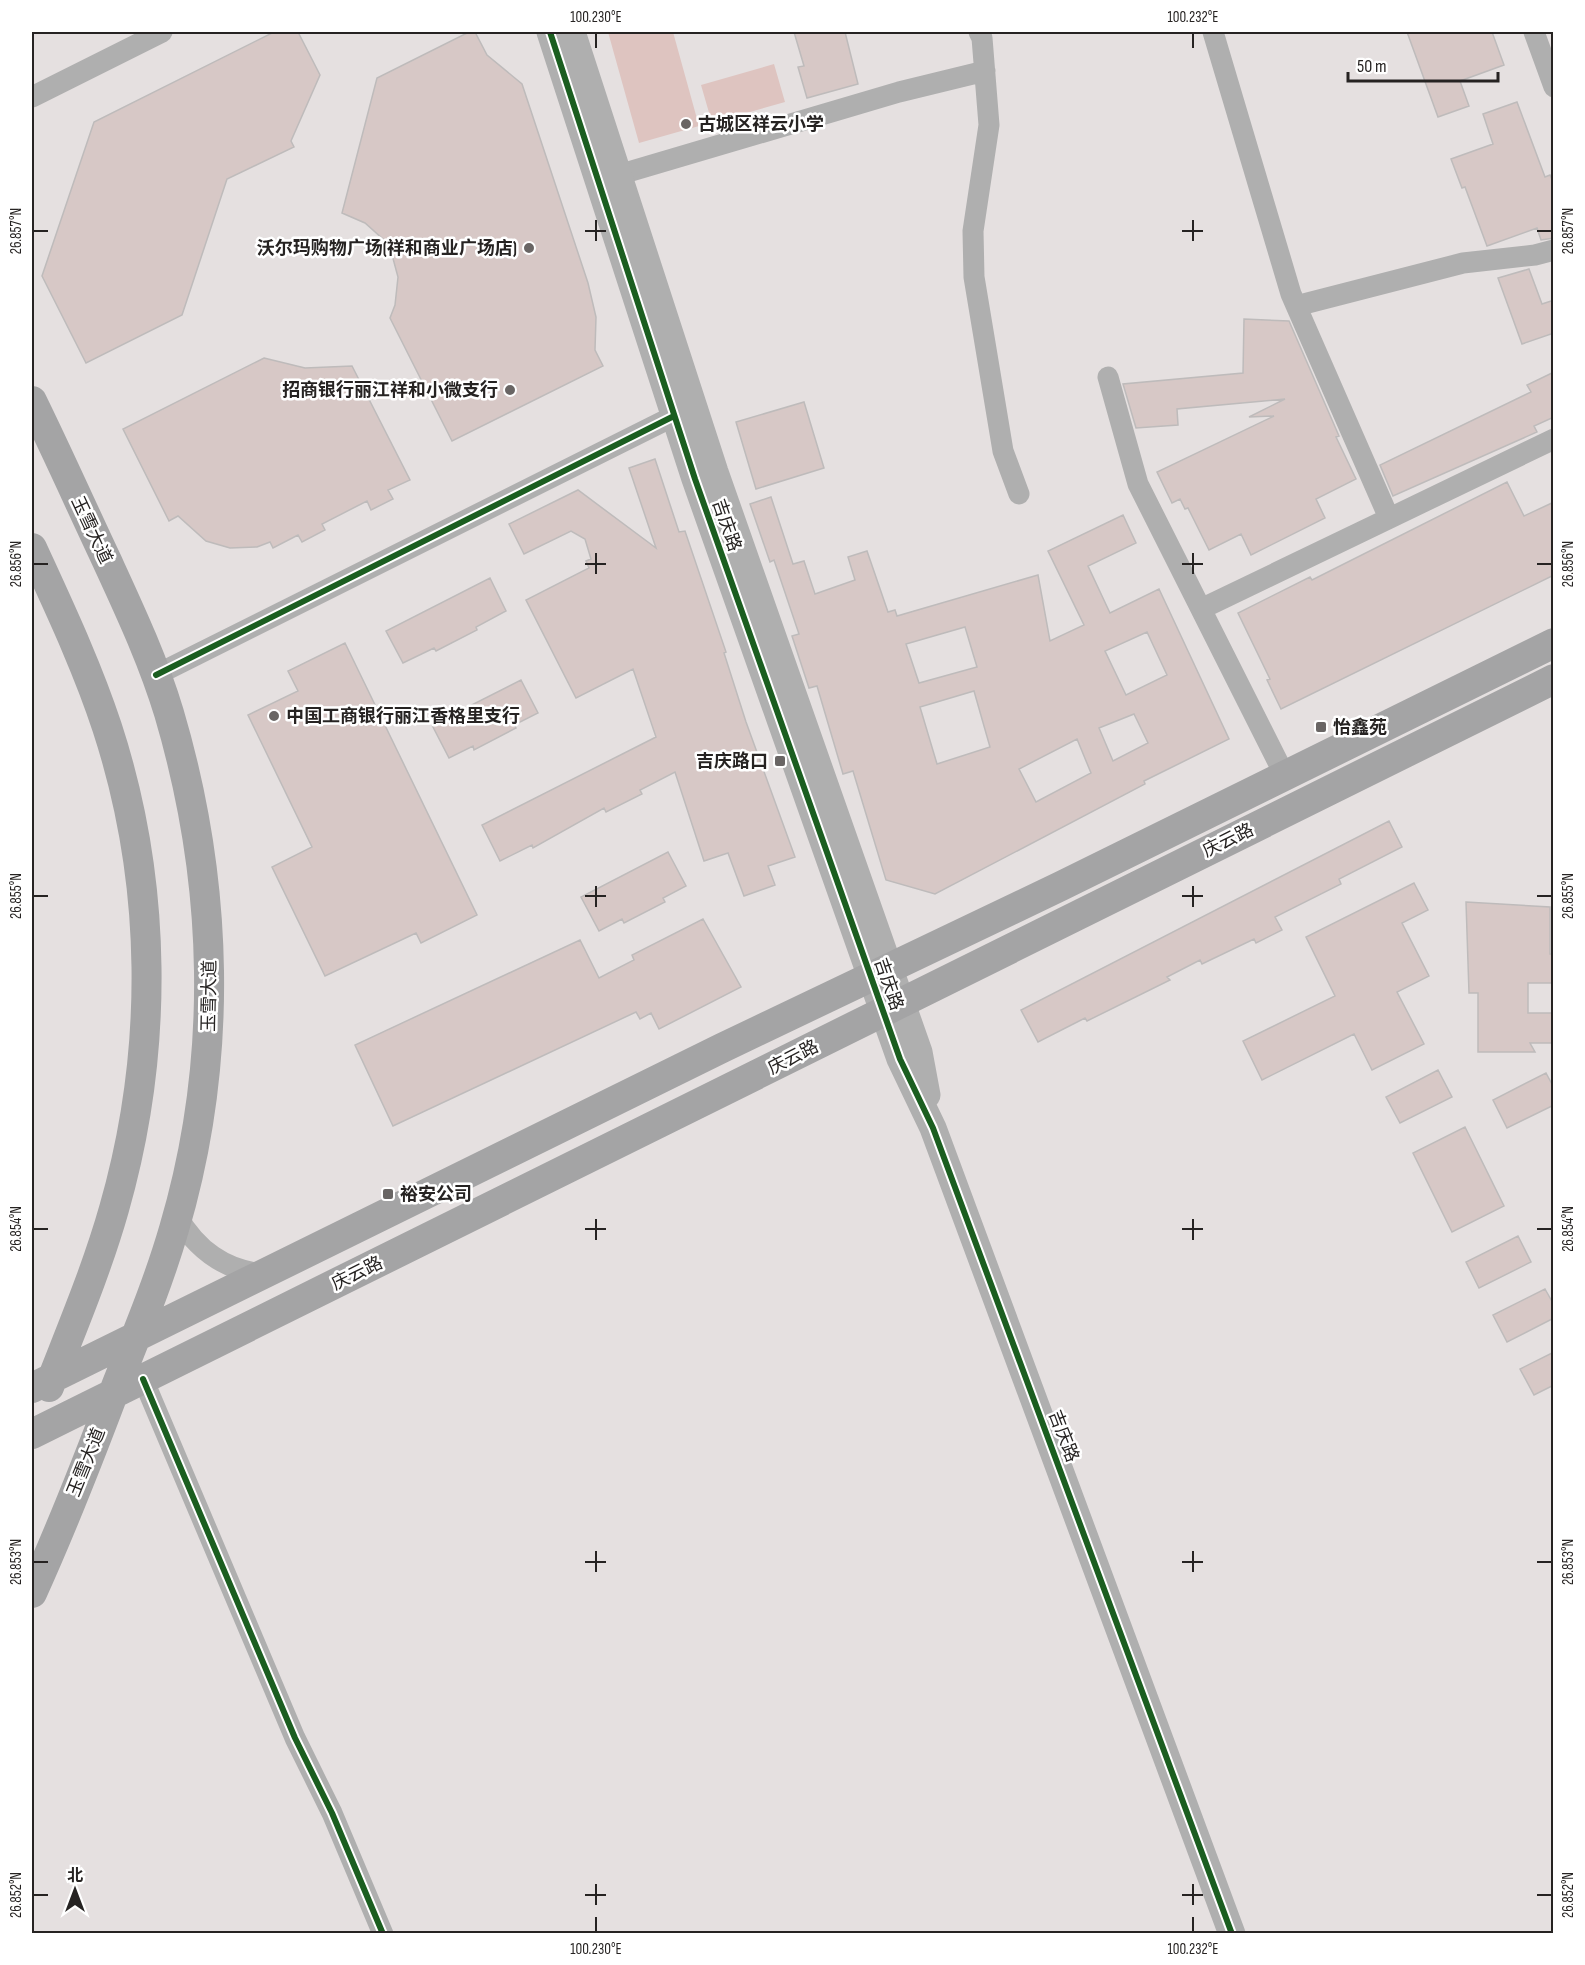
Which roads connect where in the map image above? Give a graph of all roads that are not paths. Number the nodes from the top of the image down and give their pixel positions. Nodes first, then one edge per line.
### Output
1 (162, 32) edge
2 (550, 32) edge
3 (572, 32) edge
4 (979, 32) edge
5 (1213, 32) edge
6 (1534, 32) edge
7 (985, 71) junction
8 (1554, 87) edge
9 (32, 97) edge
10 (618, 175) junction
11 (1554, 250) edge
12 (1296, 306) junction
13 (1108, 377) dead end
14 (32, 401) edge
15 (674, 416) junction
16 (1554, 439) edge
17 (1019, 494) dead end
18 (1389, 518) junction
19 (32, 548) edge
20 (1202, 609) junction
21 (1554, 643) edge
22 (156, 675) junction
23 (1554, 679) edge
24 (1285, 776) junction
25 (880, 972) junction
26 (893, 1008) junction
27 (177, 1216) junction
28 (263, 1274) junction
29 (135, 1338) junction
30 (143, 1378) junction
31 (42, 1384) edge
32 (114, 1393) junction
33 (32, 1432) edge
34 (32, 1593) edge
35 (383, 1934) edge
36 (1232, 1934) edge

1 - 9 street
2 - 15 street, 吉庆路
3 - 10 street, 吉庆路
4 - 7 street
5 - 12 street
6 - 8 street
7 - 10 street
7 - 17 street
10 - 25 street, 吉庆路
11 - 12 street
12 - 18 street
13 - 20 street
14 - 22 main road, 玉雪大道
15 - 22 street
15 - 25 street, 吉庆路
16 - 18 street
18 - 20 street
19 - 31 main road
20 - 24 street
21 - 24 main road, 庆云路
22 - 27 main road, 玉雪大道
23 - 26 main road, 庆云路
24 - 25 main road, 庆云路
25 - 26 street, 吉庆路
25 - 28 main road, 庆云路
26 - 30 main road, 庆云路
26 - 36 street, 吉庆路
27 - 28 street
27 - 29 main road, 玉雪大道
28 - 29 main road, 庆云路
29 - 31 main road, 庆云路
29 - 32 main road, 玉雪大道
30 - 32 main road, 庆云路
30 - 35 street
31 - 33 main road
32 - 33 main road, 庆云路
32 - 34 main road, 玉雪大道

